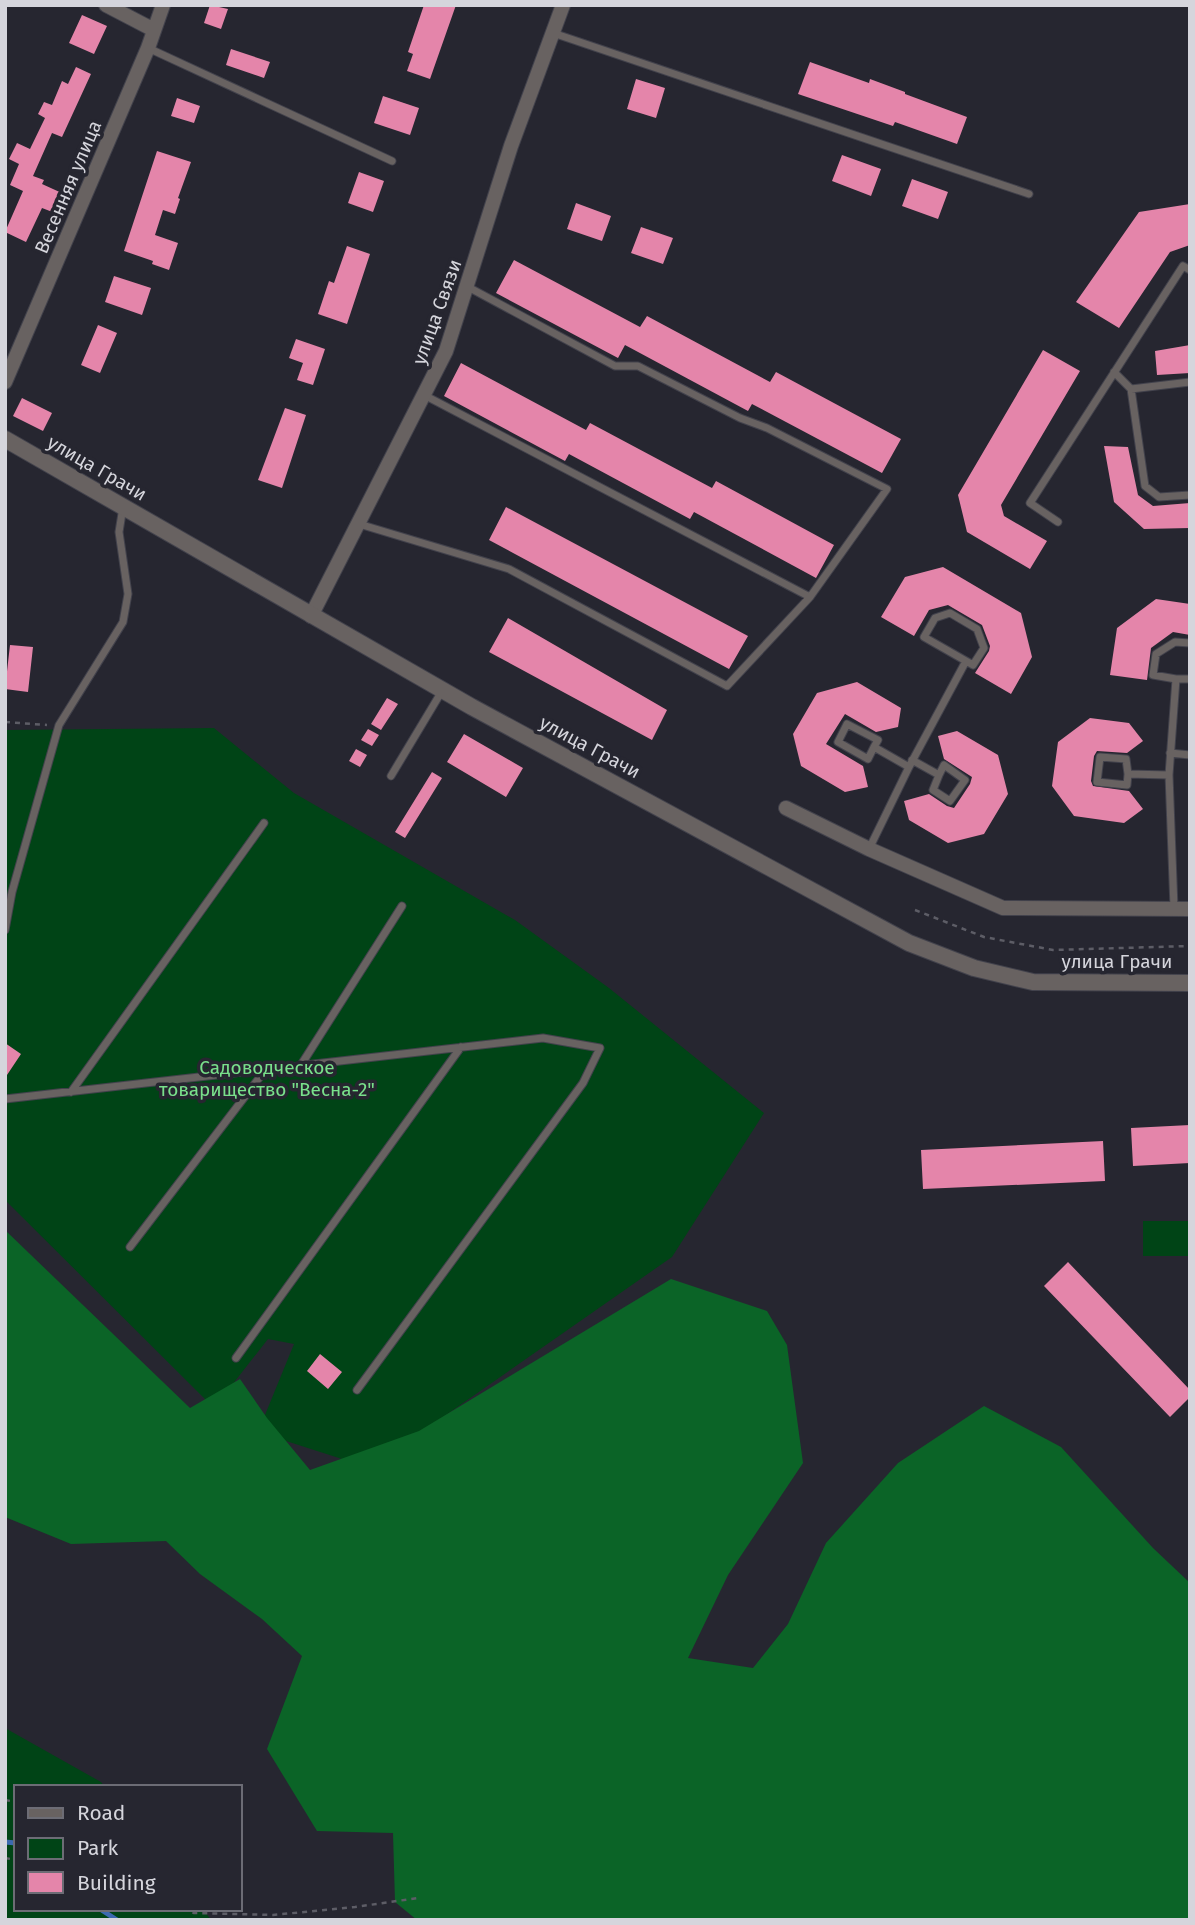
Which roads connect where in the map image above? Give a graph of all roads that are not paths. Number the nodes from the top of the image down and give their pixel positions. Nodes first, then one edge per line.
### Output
1 (106, 5) edge
2 (163, 5) edge
3 (563, 5) edge
4 (154, 30) junction
5 (553, 33) junction
6 (148, 48) junction
7 (391, 161) dead end
8 (1029, 194) dead end
9 (1190, 270) edge
10 (468, 287) junction
11 (1114, 372) junction
12 (5, 382) edge
13 (1190, 382) edge
14 (1132, 389) junction
15 (424, 395) junction
16 (5, 439) edge
17 (1190, 495) edge
18 (123, 507) junction
19 (1058, 522) dead end
20 (359, 524) junction
21 (810, 597) junction
22 (311, 616) junction
23 (1190, 643) edge
24 (966, 661) junction
25 (1177, 679) junction
26 (1190, 679) edge
27 (443, 690) junction
28 (874, 747) junction
29 (1170, 753) junction
30 (1190, 755) edge
31 (910, 763) junction
32 (1128, 774) junction
33 (939, 775) junction
34 (1168, 775) junction
35 (391, 776) dead end
36 (786, 808) dead end
37 (264, 823) dead end
38 (869, 849) junction
39 (402, 906) dead end
40 (1174, 908) junction
41 (1190, 909) edge
42 (5, 930) edge
43 (1190, 983) edge
44 (461, 1047) junction
45 (301, 1065) junction
46 (266, 1069) junction
47 (71, 1091) junction
48 (5, 1099) edge
49 (130, 1247) dead end
50 (236, 1358) dead end
51 (357, 1390) dead end

1 - 4 street
2 - 4 street, Весенняя улица
3 - 5 street, улица Связи
4 - 6 street, Весенняя улица
5 - 8 lane
5 - 10 street, улица Связи
6 - 7 lane
6 - 12 street, Весенняя улица
9 - 11 lane
10 - 15 street, улица Связи
10 - 21 lane
11 - 14 lane
11 - 19 lane
13 - 14 lane
14 - 17 lane
15 - 20 street, улица Связи
15 - 21 lane
16 - 18 street, улица Грачи
18 - 22 street, улица Грачи
18 - 42 lane
20 - 21 lane
20 - 22 street, улица Связи
22 - 27 street, улица Грачи
23 - 25 lane
24 - 24 lane
24 - 31 lane
25 - 26 lane
25 - 29 lane
27 - 35 lane
27 - 43 street, улица Грачи
28 - 28 lane
28 - 31 lane
29 - 30 lane
29 - 34 lane
31 - 33 lane
31 - 38 lane
32 - 32 lane
32 - 34 lane
33 - 33 lane
34 - 40 lane
36 - 38 street
37 - 47 lane
38 - 40 street
39 - 45 lane
40 - 41 street
44 - 45 lane
44 - 50 lane
44 - 51 lane
45 - 46 lane
46 - 47 lane
46 - 49 lane
47 - 48 lane

